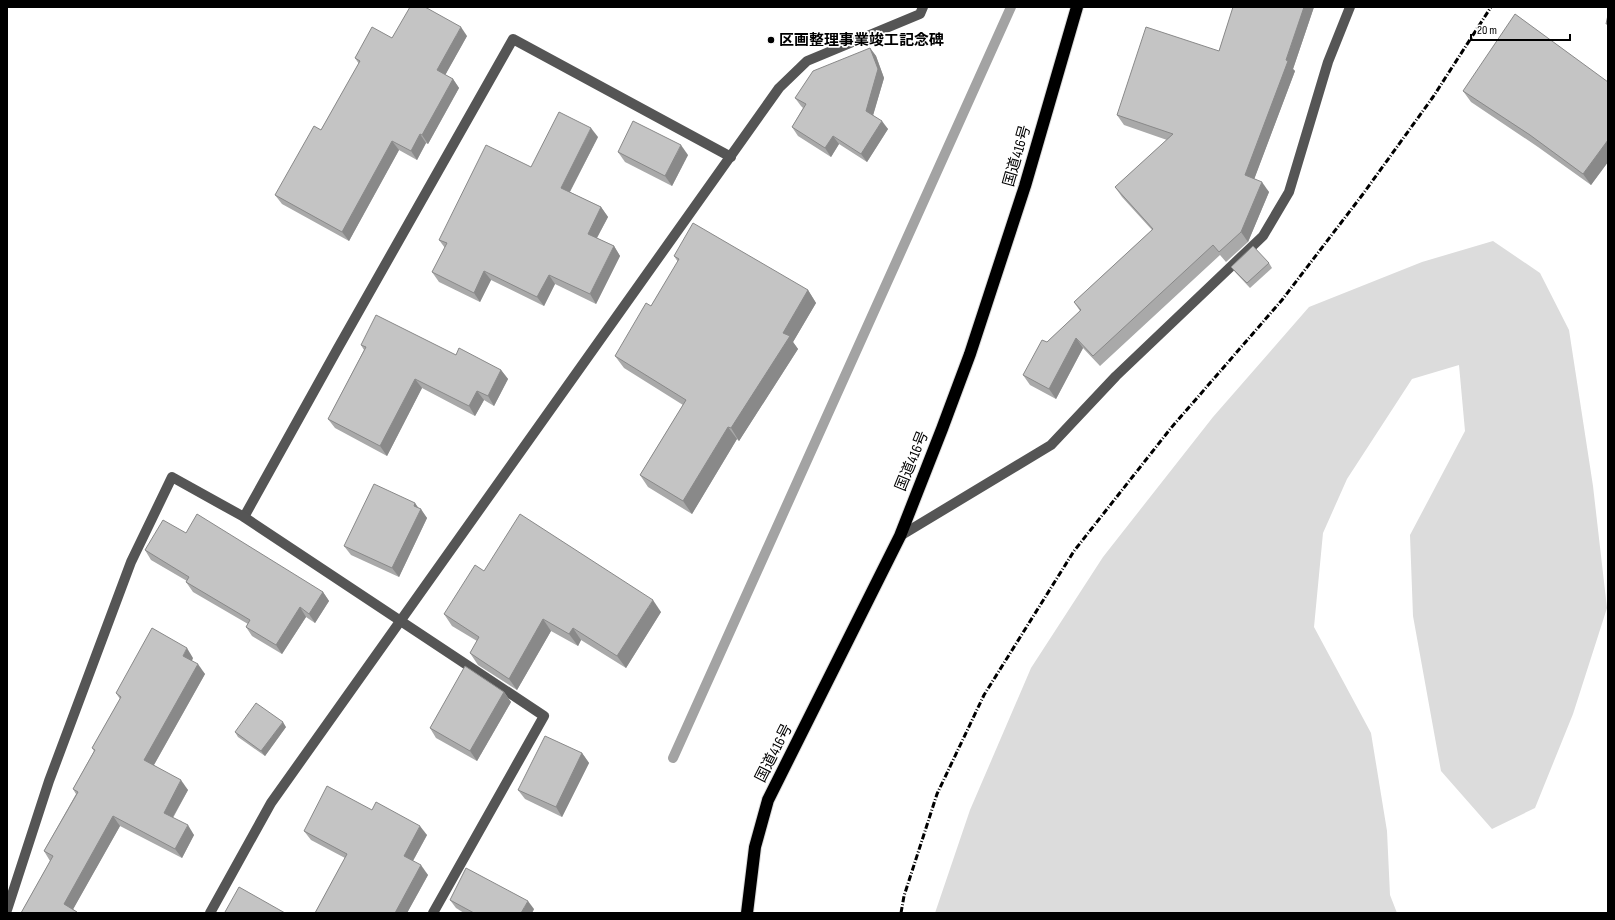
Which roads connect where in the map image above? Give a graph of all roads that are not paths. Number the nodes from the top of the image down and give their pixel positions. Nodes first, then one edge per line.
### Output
1 (923, 7) edge
2 (1077, 7) edge
3 (1350, 7) edge
4 (731, 157) junction
5 (244, 518) junction
6 (900, 536) junction
7 (401, 621) junction
8 (7, 910) edge
9 (210, 913) edge
10 (433, 913) edge
11 (747, 913) edge

1 - 4 street
2 - 6 highway, 国道416号
3 - 6 street
4 - 5 street
4 - 7 street
5 - 7 street
5 - 8 street
6 - 11 highway, 国道416号
7 - 9 street
7 - 10 street

